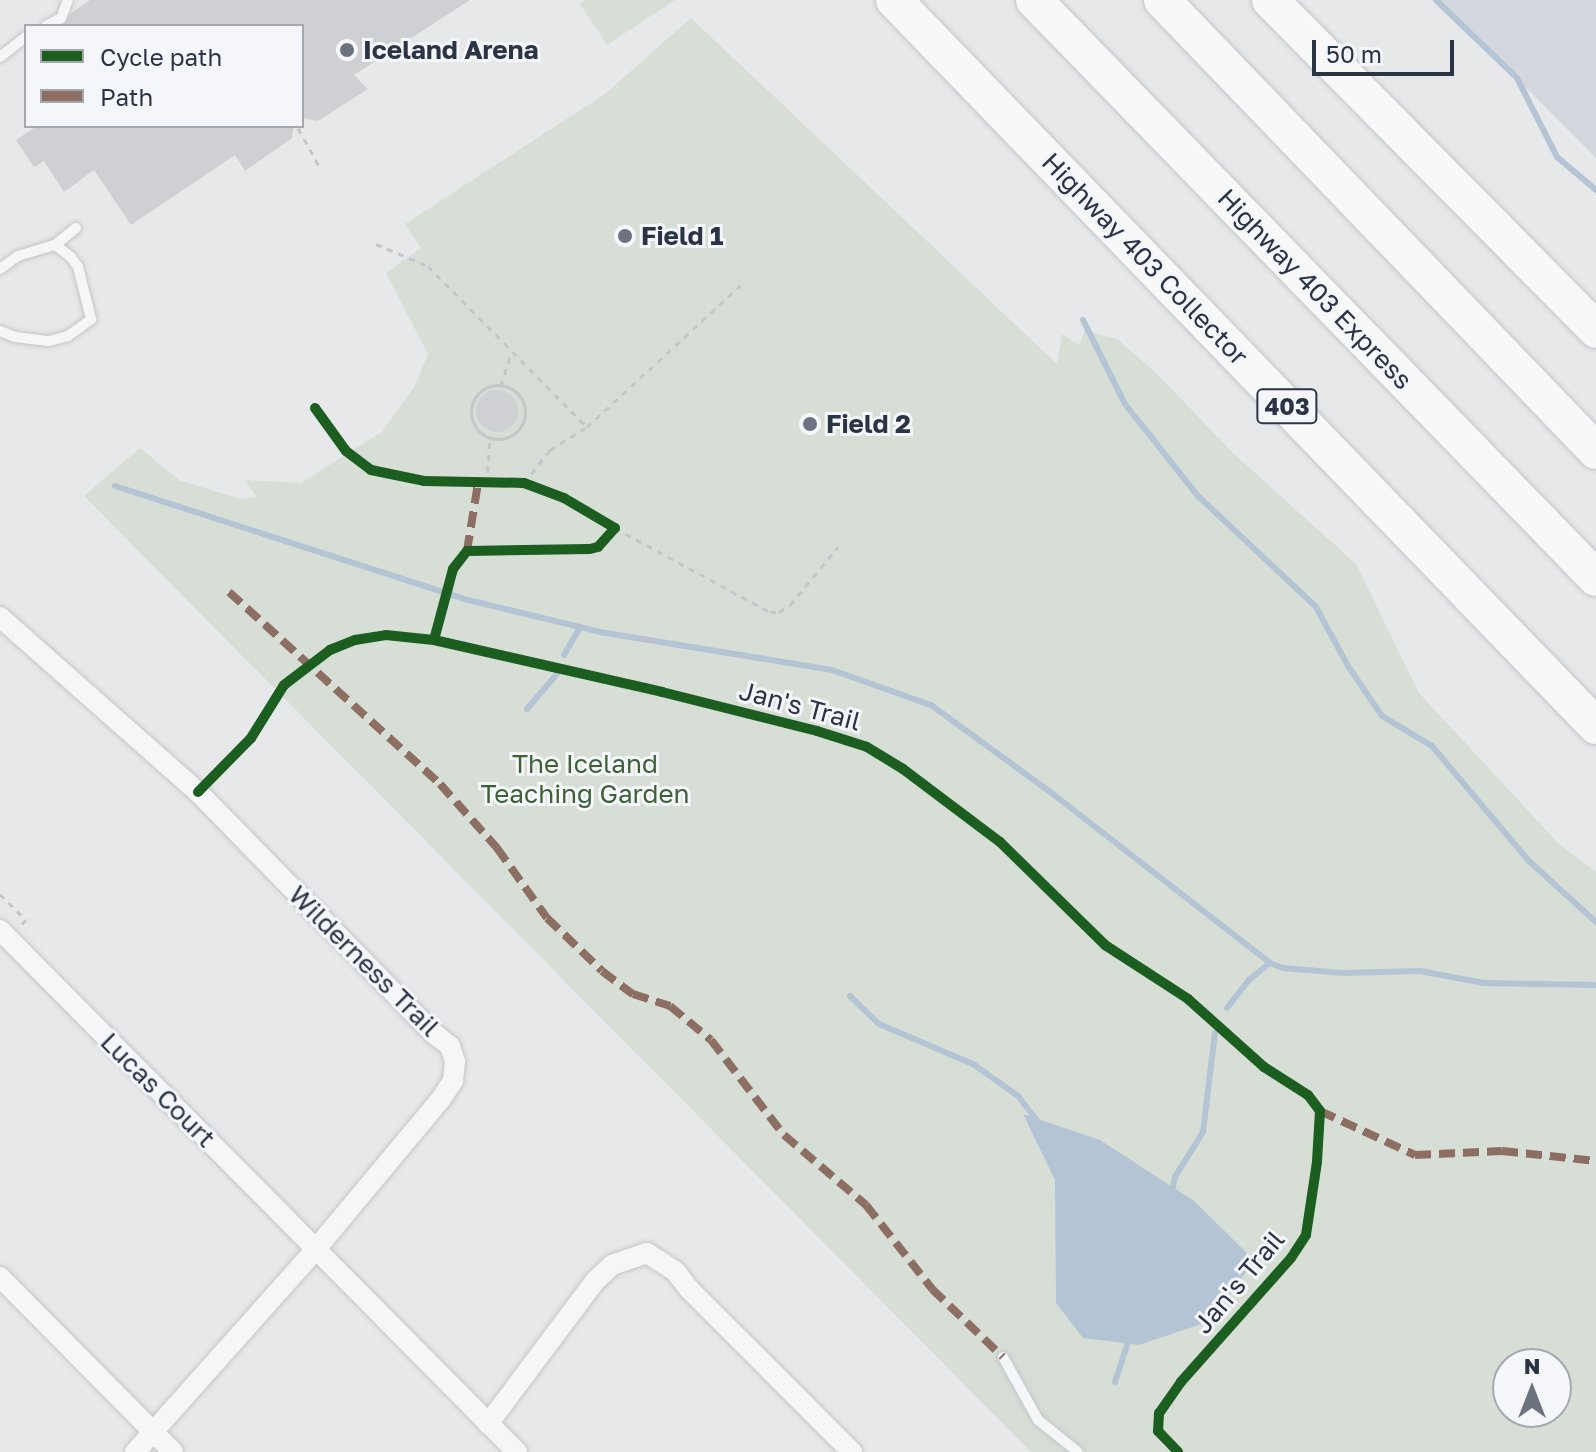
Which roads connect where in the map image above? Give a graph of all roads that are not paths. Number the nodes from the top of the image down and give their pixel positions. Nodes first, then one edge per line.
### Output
1 (68, 0) edge
2 (894, 0) edge
3 (1034, 0) edge
4 (1162, 0) edge
5 (1270, 0) edge
6 (50, 24) edge
7 (24, 39) edge
8 (0, 57) edge
9 (76, 228) dead end
10 (55, 245) junction
11 (0, 269) edge
12 (1596, 330) edge
13 (0, 331) edge
14 (1596, 451) edge
15 (1596, 578) edge
16 (0, 617) edge
17 (1596, 726) edge
18 (0, 930) edge
19 (316, 1249) junction
20 (0, 1277) edge
21 (1003, 1357) dead end
22 (488, 1424) junction
23 (153, 1434) junction
24 (135, 1452) edge
25 (173, 1452) edge
26 (517, 1452) edge
27 (852, 1452) edge
28 (1078, 1452) edge

1 - 6 lane
2 - 17 highway, Highway 403 Collector / 403
3 - 15 highway, Highway 403 Express
4 - 14 highway
5 - 12 highway
7 - 8 lane
9 - 10 lane
10 - 11 lane
10 - 13 lane
16 - 19 street, Wilderness Trail
18 - 19 street, Lucas Court
19 - 22 street, Lucas Court
19 - 23 street, Wilderness Trail
20 - 23 street
21 - 28 lane
22 - 26 street, Lucas Court
22 - 27 street
23 - 24 street, Wilderness Trail
23 - 25 street

